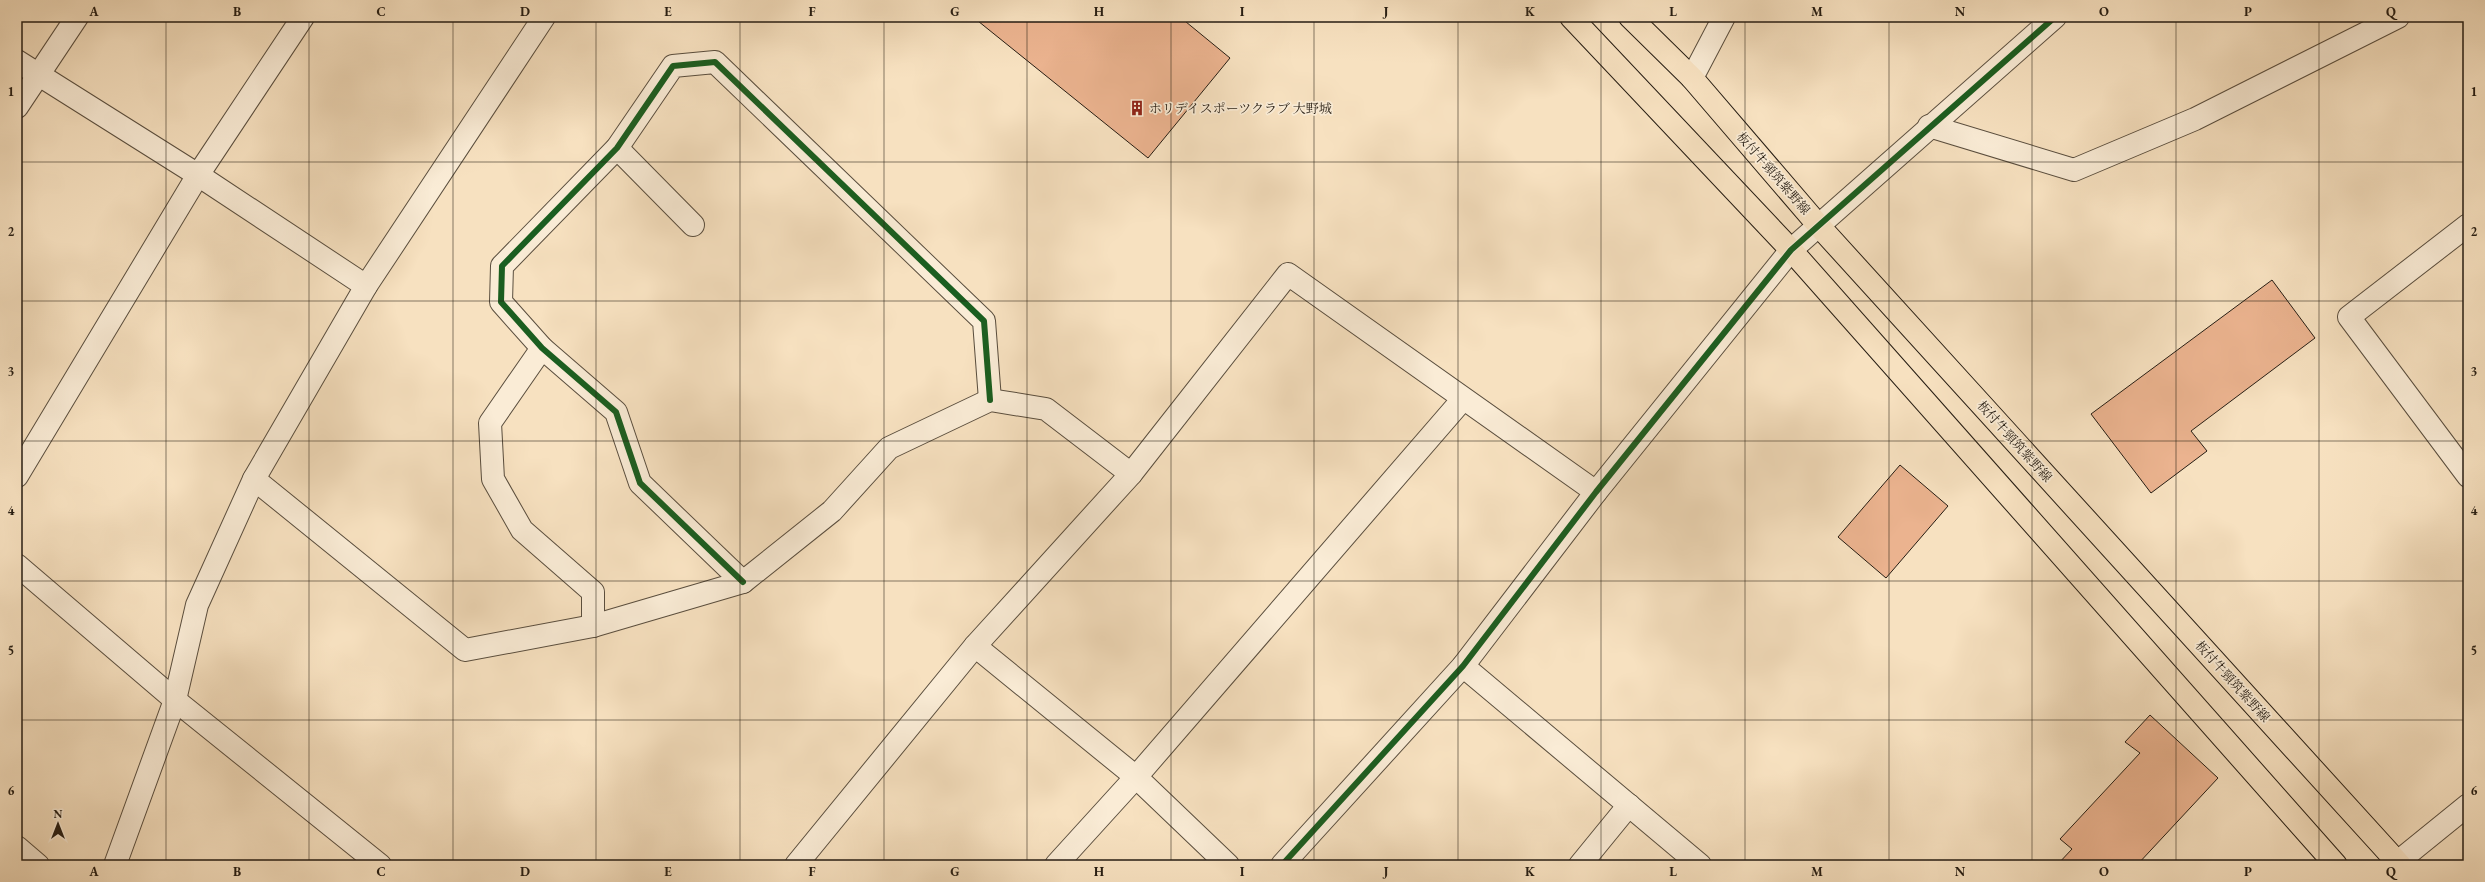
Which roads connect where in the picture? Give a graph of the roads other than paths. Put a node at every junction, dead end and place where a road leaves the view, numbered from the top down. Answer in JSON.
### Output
{"nodes":[{"id":1,"x":77,"y":17,"type":"edge"},
{"id":2,"x":303,"y":17,"type":"edge"},
{"id":3,"x":544,"y":17,"type":"edge"},
{"id":4,"x":1571,"y":17,"type":"edge"},
{"id":5,"x":1630,"y":17,"type":"edge"},
{"id":6,"x":1724,"y":17,"type":"edge"},
{"id":7,"x":2055,"y":17,"type":"edge"},
{"id":8,"x":2390,"y":18,"type":"edge"},
{"id":9,"x":17,"y":61,"type":"edge"},
{"id":10,"x":38,"y":72,"type":"junction"},
{"id":11,"x":1692,"y":78,"type":"junction"},
{"id":12,"x":17,"y":107,"type":"edge"},
{"id":13,"x":1930,"y":126,"type":"junction"},
{"id":14,"x":617,"y":148,"type":"junction"},
{"id":15,"x":198,"y":175,"type":"junction"},
{"id":16,"x":693,"y":225,"type":"dead end"},
{"id":17,"x":2468,"y":225,"type":"edge"},
{"id":18,"x":1819,"y":226,"type":"junction"},
{"id":19,"x":1791,"y":250,"type":"junction"},
{"id":20,"x":366,"y":286,"type":"junction"},
{"id":21,"x":542,"y":348,"type":"junction"},
{"id":22,"x":1463,"y":399,"type":"junction"},
{"id":23,"x":990,"y":400,"type":"junction"},
{"id":24,"x":1131,"y":474,"type":"junction"},
{"id":25,"x":17,"y":476,"type":"edge"},
{"id":26,"x":2468,"y":476,"type":"edge"},
{"id":27,"x":254,"y":480,"type":"junction"},
{"id":28,"x":1596,"y":492,"type":"junction"},
{"id":29,"x":17,"y":565,"type":"edge"},
{"id":30,"x":743,"y":582,"type":"junction"},
{"id":31,"x":593,"y":626,"type":"junction"},
{"id":32,"x":975,"y":646,"type":"junction"},
{"id":33,"x":1463,"y":666,"type":"junction"},
{"id":34,"x":175,"y":700,"type":"junction"},
{"id":35,"x":1136,"y":777,"type":"junction"},
{"id":36,"x":1629,"y":805,"type":"junction"},
{"id":37,"x":2468,"y":805,"type":"edge"},
{"id":38,"x":17,"y":847,"type":"edge"},
{"id":39,"x":2397,"y":864,"type":"edge"},
{"id":40,"x":38,"y":865,"type":"edge"},
{"id":41,"x":116,"y":865,"type":"edge"},
{"id":42,"x":380,"y":865,"type":"edge"},
{"id":43,"x":796,"y":865,"type":"edge"},
{"id":44,"x":1056,"y":865,"type":"edge"},
{"id":45,"x":1228,"y":865,"type":"edge"},
{"id":46,"x":1282,"y":865,"type":"edge"},
{"id":47,"x":1580,"y":865,"type":"edge"},
{"id":48,"x":1700,"y":865,"type":"edge"},
{"id":49,"x":2336,"y":865,"type":"edge"}],
"edges":[{"from":1,"to":10,"type":"street"},
{"from":2,"to":15,"type":"street"},
{"from":3,"to":20,"type":"street"},
{"from":4,"to":19,"type":"main road"},
{"from":5,"to":11,"type":"main road","name":"板付牛頸筑紫野線"},
{"from":6,"to":11,"type":"street"},
{"from":7,"to":13,"type":"street"},
{"from":8,"to":13,"type":"street"},
{"from":9,"to":10,"type":"street"},
{"from":10,"to":12,"type":"street"},
{"from":10,"to":15,"type":"street"},
{"from":11,"to":18,"type":"main road","name":"板付牛頸筑紫野線"},
{"from":13,"to":18,"type":"street"},
{"from":14,"to":16,"type":"street"},
{"from":14,"to":21,"type":"street"},
{"from":14,"to":23,"type":"street"},
{"from":15,"to":20,"type":"street"},
{"from":15,"to":25,"type":"street"},
{"from":17,"to":26,"type":"street"},
{"from":18,"to":19,"type":"street"},
{"from":18,"to":39,"type":"main road","name":"板付牛頸筑紫野線"},
{"from":19,"to":28,"type":"street"},
{"from":19,"to":49,"type":"main road"},
{"from":20,"to":27,"type":"street"},
{"from":21,"to":30,"type":"street"},
{"from":21,"to":31,"type":"street"},
{"from":22,"to":24,"type":"street"},
{"from":22,"to":28,"type":"street"},
{"from":22,"to":35,"type":"street"},
{"from":23,"to":24,"type":"street"},
{"from":23,"to":30,"type":"street"},
{"from":24,"to":32,"type":"street"},
{"from":27,"to":31,"type":"street"},
{"from":27,"to":34,"type":"street"},
{"from":28,"to":33,"type":"street"},
{"from":29,"to":34,"type":"street"},
{"from":30,"to":31,"type":"street"},
{"from":32,"to":35,"type":"street"},
{"from":32,"to":43,"type":"street"},
{"from":33,"to":36,"type":"street"},
{"from":33,"to":46,"type":"street"},
{"from":34,"to":41,"type":"street"},
{"from":34,"to":42,"type":"street"},
{"from":35,"to":44,"type":"street"},
{"from":35,"to":45,"type":"street"},
{"from":36,"to":47,"type":"street"},
{"from":36,"to":48,"type":"street"},
{"from":37,"to":39,"type":"street"},
{"from":38,"to":40,"type":"street"}]}
